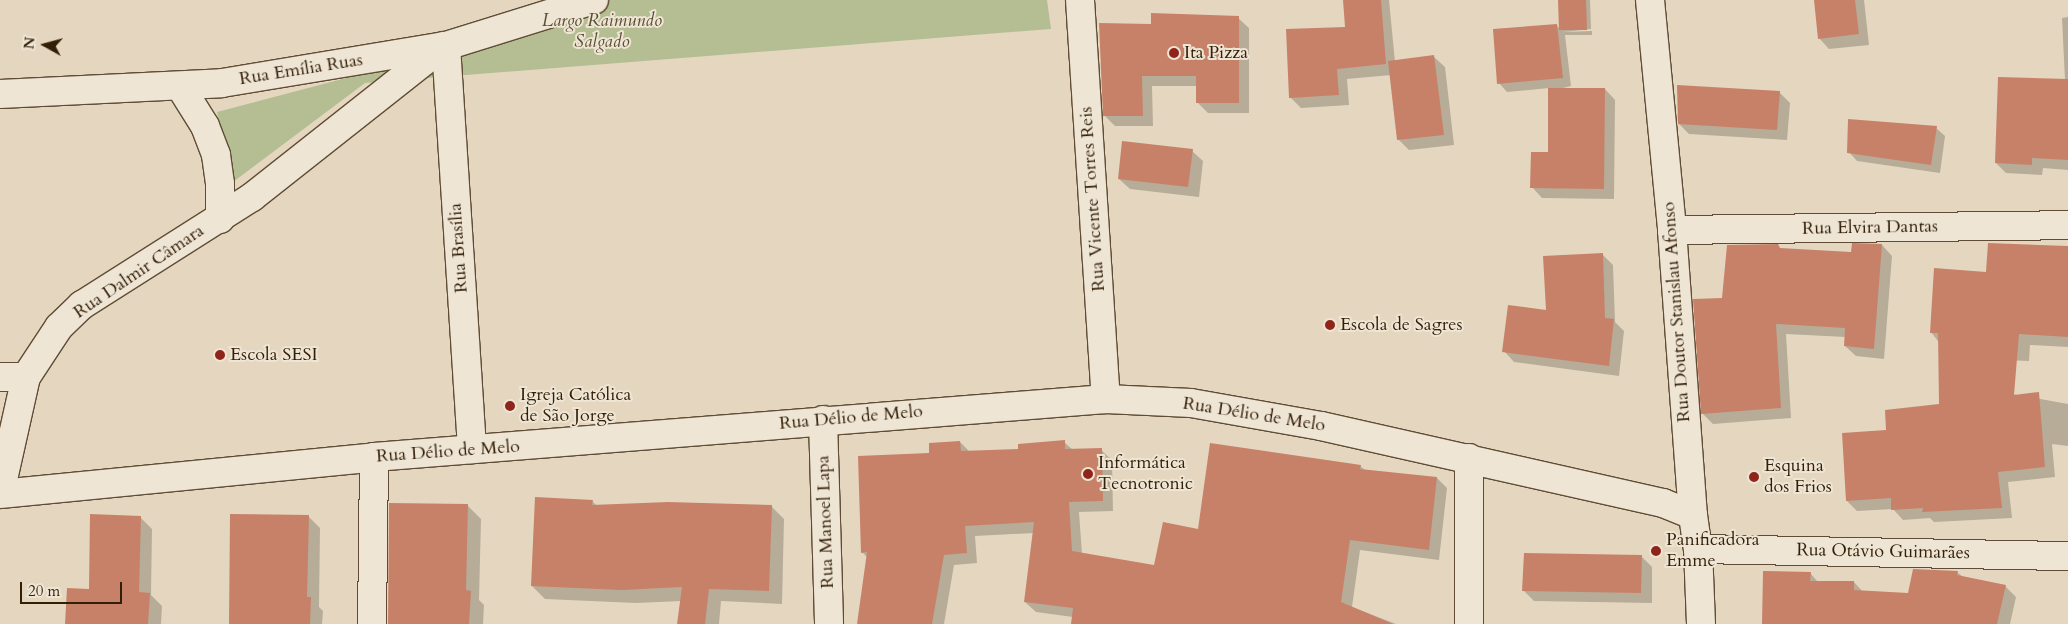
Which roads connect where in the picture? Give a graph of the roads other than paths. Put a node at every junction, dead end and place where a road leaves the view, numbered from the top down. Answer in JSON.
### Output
{"nodes":[{"id":1,"x":594,"y":0,"type":"edge"},
{"id":2,"x":1080,"y":0,"type":"edge"},
{"id":3,"x":1650,"y":0,"type":"edge"},
{"id":4,"x":531,"y":10,"type":"edge"},
{"id":5,"x":445,"y":46,"type":"junction"},
{"id":6,"x":180,"y":86,"type":"junction"},
{"id":7,"x":0,"y":94,"type":"edge"},
{"id":8,"x":220,"y":219,"type":"junction"},
{"id":9,"x":2068,"y":226,"type":"edge"},
{"id":10,"x":1672,"y":230,"type":"junction"},
{"id":11,"x":13,"y":377,"type":"edge"},
{"id":12,"x":1106,"y":399,"type":"junction"},
{"id":13,"x":823,"y":420,"type":"junction"},
{"id":14,"x":472,"y":449,"type":"junction"},
{"id":15,"x":374,"y":457,"type":"junction"},
{"id":16,"x":1469,"y":458,"type":"junction"},
{"id":17,"x":0,"y":494,"type":"edge"},
{"id":18,"x":1693,"y":514,"type":"junction"},
{"id":19,"x":1698,"y":549,"type":"junction"},
{"id":20,"x":2068,"y":556,"type":"edge"},
{"id":21,"x":372,"y":624,"type":"edge"},
{"id":22,"x":829,"y":624,"type":"edge"},
{"id":23,"x":1469,"y":624,"type":"edge"},
{"id":24,"x":1701,"y":624,"type":"edge"}],
"edges":[{"from":1,"to":4,"type":"street","name":"Rua Emília Ruas"},
{"from":2,"to":12,"type":"street","name":"Rua Vicente Torres Reis"},
{"from":3,"to":10,"type":"street","name":"Rua Doutor Stanislau Afonso"},
{"from":4,"to":5,"type":"street","name":"Rua Emília Ruas"},
{"from":5,"to":6,"type":"street","name":"Rua Emília Ruas"},
{"from":5,"to":8,"type":"street","name":"Rua Dalmir Câmara"},
{"from":5,"to":14,"type":"street","name":"Rua Brasília"},
{"from":6,"to":7,"type":"street","name":"Rua Emília Ruas"},
{"from":6,"to":8,"type":"street","name":"Rua Dalmir Câmara"},
{"from":8,"to":11,"type":"street","name":"Rua Dalmir Câmara"},
{"from":9,"to":10,"type":"street","name":"Rua Elvira Dantas"},
{"from":10,"to":18,"type":"street","name":"Rua Doutor Stanislau Afonso"},
{"from":11,"to":17,"type":"street","name":"Rua Dalmir Câmara"},
{"from":12,"to":13,"type":"street","name":"Rua Délio de Melo"},
{"from":12,"to":16,"type":"street","name":"Rua Délio de Melo"},
{"from":13,"to":14,"type":"street","name":"Rua Délio de Melo"},
{"from":13,"to":22,"type":"street","name":"Rua Manoel Lapa"},
{"from":14,"to":15,"type":"street","name":"Rua Délio de Melo"},
{"from":15,"to":17,"type":"street","name":"Rua Délio de Melo"},
{"from":15,"to":21,"type":"street"},
{"from":16,"to":18,"type":"street","name":"Rua Délio de Melo"},
{"from":16,"to":23,"type":"street"},
{"from":18,"to":19,"type":"street","name":"Rua Doutor Stanislau Afonso"},
{"from":19,"to":20,"type":"street","name":"Rua Otávio Guimarães"},
{"from":19,"to":24,"type":"street","name":"Rua Doutor Stanislau Afonso"}]}
